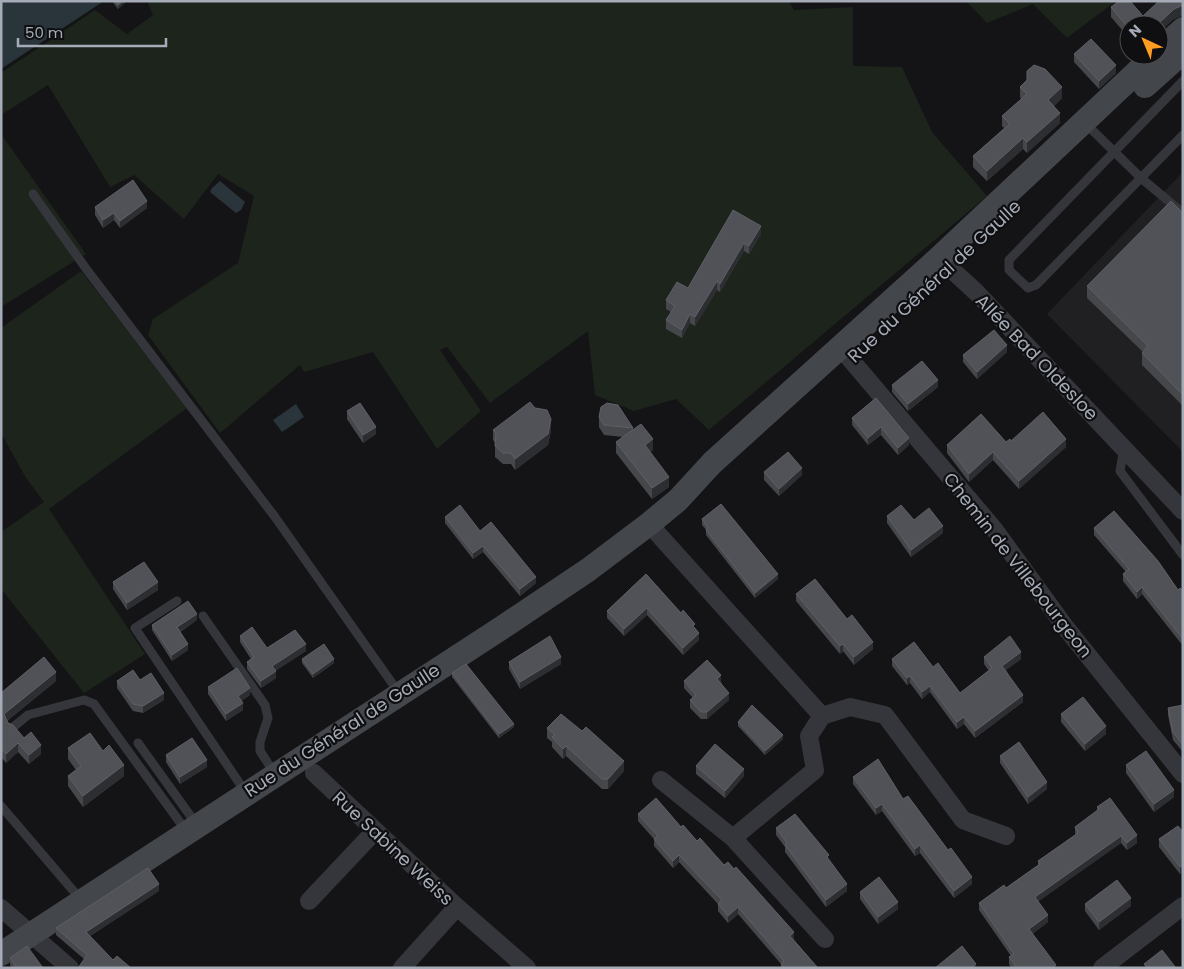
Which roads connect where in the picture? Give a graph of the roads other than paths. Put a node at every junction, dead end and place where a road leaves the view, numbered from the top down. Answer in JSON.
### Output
{"nodes":[{"id":1,"x":1183,"y":29,"type":"edge"},
{"id":2,"x":1169,"y":42,"type":"edge"},
{"id":3,"x":1183,"y":52,"type":"edge"},
{"id":4,"x":1146,"y":65,"type":"edge"},
{"id":5,"x":1183,"y":81,"type":"edge"},
{"id":6,"x":1089,"y":127,"type":"junction"},
{"id":7,"x":1183,"y":135,"type":"edge"},
{"id":8,"x":1114,"y":152,"type":"junction"},
{"id":9,"x":1141,"y":178,"type":"junction"},
{"id":10,"x":33,"y":194,"type":"dead end"},
{"id":11,"x":1183,"y":213,"type":"edge"},
{"id":12,"x":944,"y":263,"type":"junction"},
{"id":13,"x":845,"y":353,"type":"junction"},
{"id":14,"x":1124,"y":448,"type":"junction"},
{"id":15,"x":1183,"y":511,"type":"edge"},
{"id":16,"x":648,"y":524,"type":"junction"},
{"id":17,"x":1183,"y":555,"type":"edge"},
{"id":18,"x":177,"y":601,"type":"dead end"},
{"id":19,"x":203,"y":616,"type":"dead end"},
{"id":20,"x":399,"y":693,"type":"junction"},
{"id":21,"x":822,"y":716,"type":"junction"},
{"id":22,"x":12,"y":728,"type":"edge"},
{"id":23,"x":138,"y":743,"type":"dead end"},
{"id":24,"x":314,"y":773,"type":"dead end"},
{"id":25,"x":275,"y":774,"type":"junction"},
{"id":26,"x":1183,"y":774,"type":"edge"},
{"id":27,"x":661,"y":780,"type":"dead end"},
{"id":28,"x":246,"y":793,"type":"junction"},
{"id":29,"x":1,"y":806,"type":"edge"},
{"id":30,"x":192,"y":829,"type":"junction"},
{"id":31,"x":375,"y":831,"type":"junction"},
{"id":32,"x":1006,"y":836,"type":"dead end"},
{"id":33,"x":733,"y":838,"type":"junction"},
{"id":34,"x":82,"y":901,"type":"junction"},
{"id":35,"x":309,"y":901,"type":"dead end"},
{"id":36,"x":1183,"y":906,"type":"edge"},
{"id":37,"x":457,"y":907,"type":"junction"},
{"id":38,"x":1,"y":908,"type":"edge"},
{"id":39,"x":30,"y":934,"type":"junction"},
{"id":40,"x":825,"y":939,"type":"dead end"},
{"id":41,"x":1,"y":954,"type":"edge"},
{"id":42,"x":70,"y":968,"type":"edge"},
{"id":43,"x":402,"y":968,"type":"edge"},
{"id":44,"x":527,"y":968,"type":"edge"},
{"id":45,"x":1102,"y":968,"type":"edge"}],
"edges":[{"from":1,"to":2,"type":"main road"},
{"from":3,"to":6,"type":"main road","name":"Rue du Général de Gaulle"},
{"from":4,"to":6,"type":"main road","name":"Rue du Général de Gaulle"},
{"from":5,"to":8,"type":"lane"},
{"from":6,"to":8,"type":"lane"},
{"from":6,"to":12,"type":"main road","name":"Rue du Général de Gaulle"},
{"from":7,"to":9,"type":"lane"},
{"from":8,"to":9,"type":"lane"},
{"from":8,"to":9,"type":"lane"},
{"from":9,"to":11,"type":"lane"},
{"from":10,"to":20,"type":"lane"},
{"from":12,"to":13,"type":"main road","name":"Rue du Général de Gaulle"},
{"from":12,"to":14,"type":"street","name":"Allée Bad Oldesloe"},
{"from":13,"to":16,"type":"main road","name":"Rue du Général de Gaulle"},
{"from":13,"to":26,"type":"street","name":"Chemin de Villebourgeon"},
{"from":14,"to":15,"type":"street","name":"Allée Bad Oldesloe"},
{"from":14,"to":17,"type":"lane"},
{"from":16,"to":20,"type":"main road","name":"Rue du Général de Gaulle"},
{"from":16,"to":21,"type":"street"},
{"from":18,"to":28,"type":"lane"},
{"from":19,"to":25,"type":"lane"},
{"from":20,"to":25,"type":"main road","name":"Rue du Général de Gaulle"},
{"from":21,"to":32,"type":"street"},
{"from":21,"to":33,"type":"street"},
{"from":22,"to":30,"type":"lane"},
{"from":23,"to":30,"type":"lane"},
{"from":24,"to":31,"type":"street","name":"Rue Sabine Weiss"},
{"from":25,"to":28,"type":"main road","name":"Rue du Général de Gaulle"},
{"from":27,"to":33,"type":"street"},
{"from":28,"to":30,"type":"main road","name":"Rue du Général de Gaulle"},
{"from":29,"to":34,"type":"lane"},
{"from":30,"to":34,"type":"main road","name":"Rue du Général de Gaulle"},
{"from":31,"to":35,"type":"street"},
{"from":31,"to":37,"type":"street","name":"Rue Sabine Weiss"},
{"from":33,"to":40,"type":"street"},
{"from":34,"to":39,"type":"main road","name":"Rue du Général de Gaulle"},
{"from":36,"to":45,"type":"street"},
{"from":37,"to":43,"type":"street","name":"Rue Sabine Weiss"},
{"from":37,"to":44,"type":"street"},
{"from":38,"to":39,"type":"street"},
{"from":39,"to":41,"type":"main road","name":"Rue du Général de Gaulle"},
{"from":39,"to":42,"type":"street"}]}
